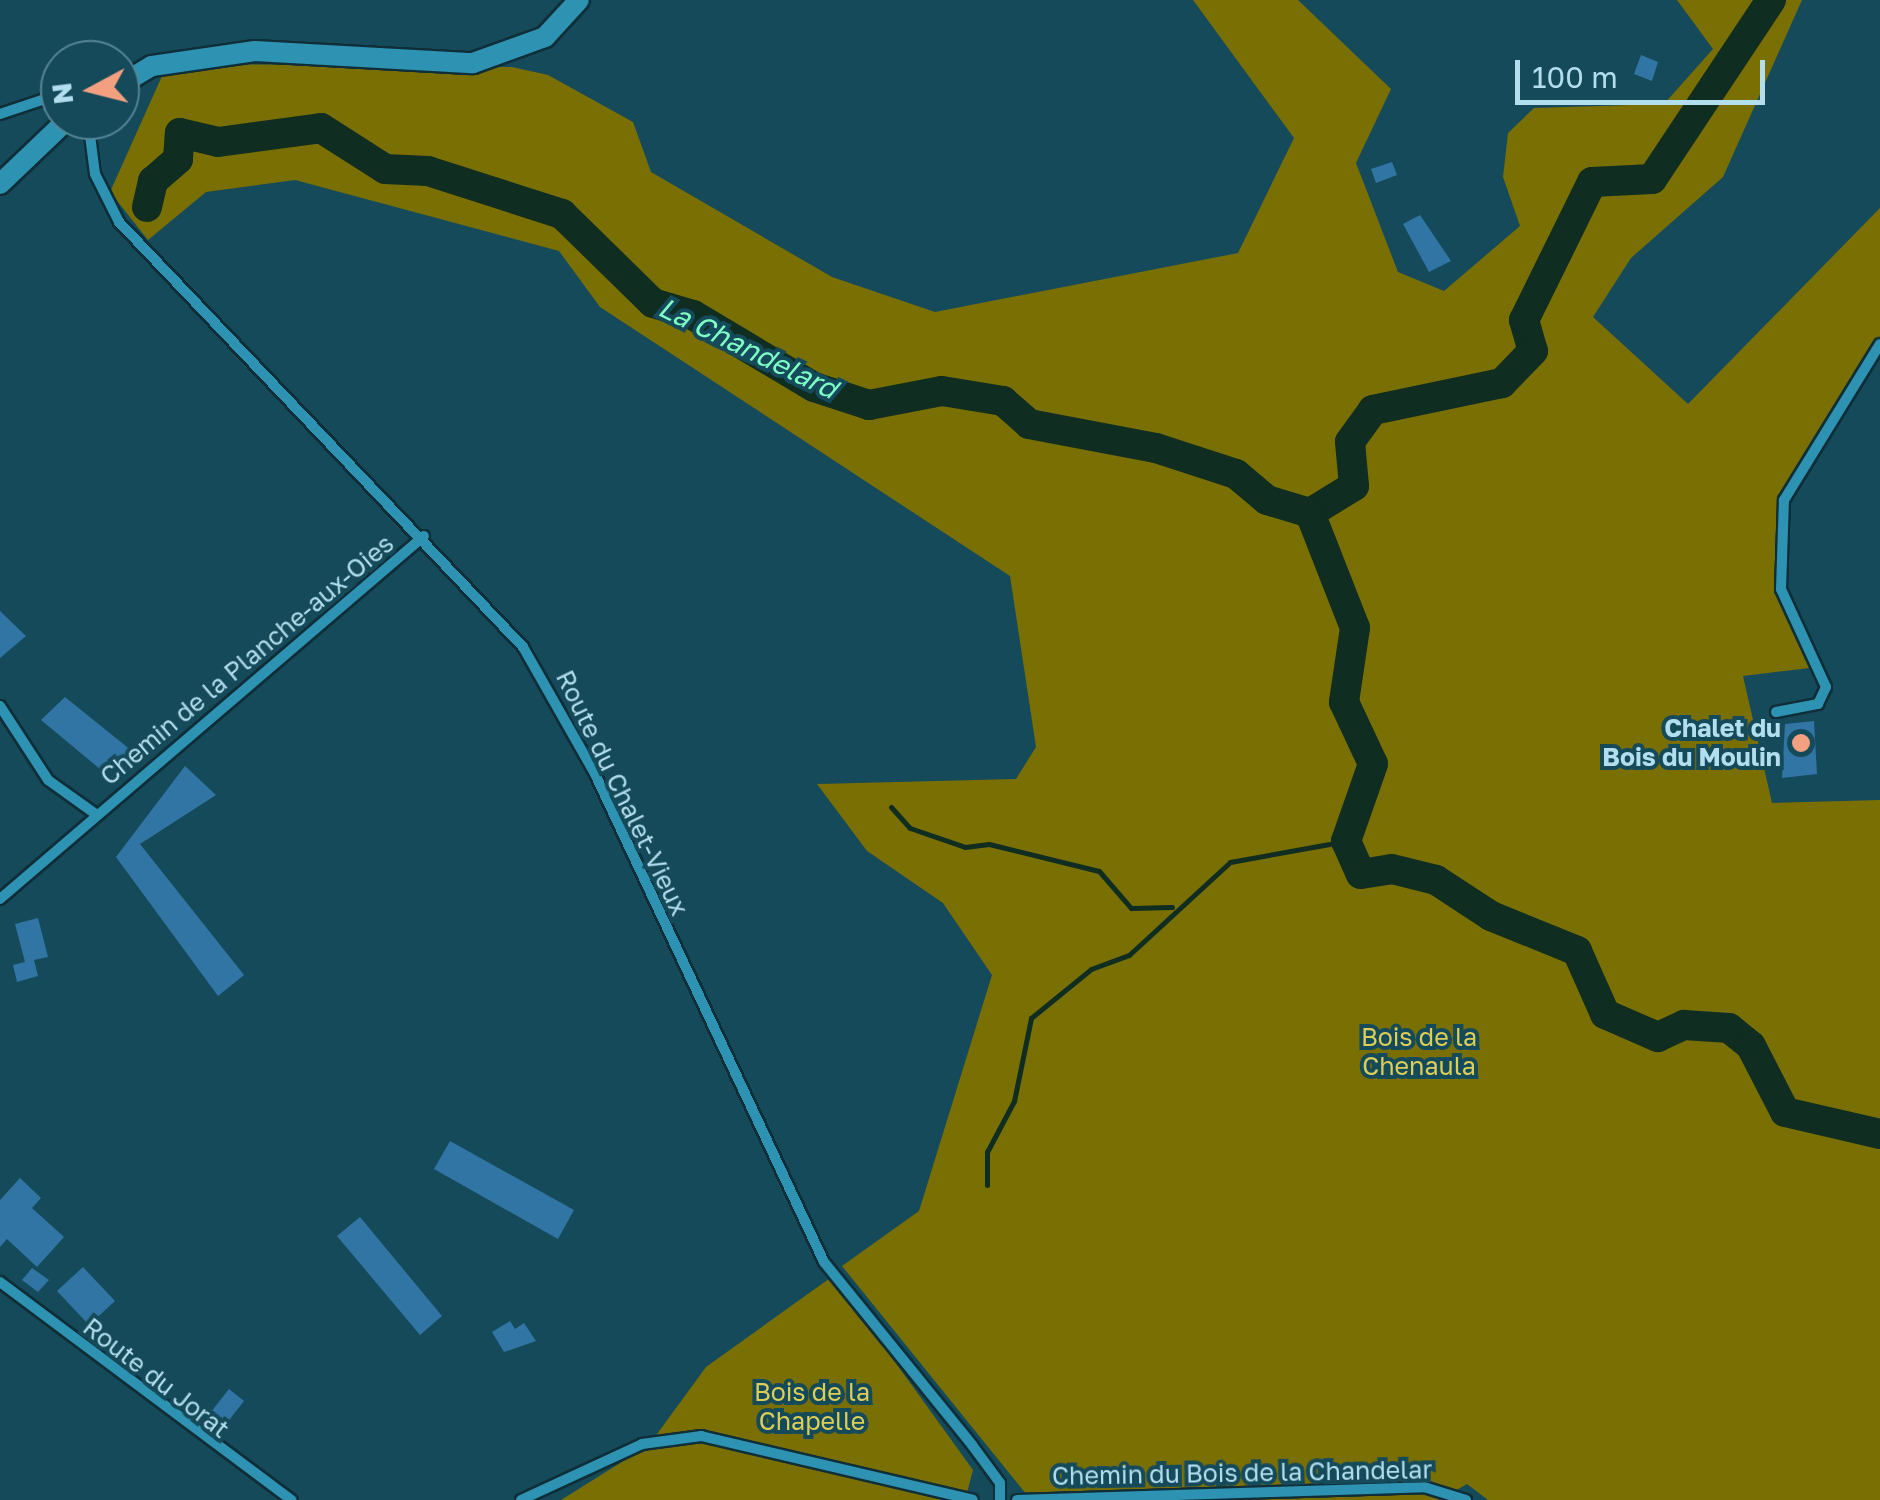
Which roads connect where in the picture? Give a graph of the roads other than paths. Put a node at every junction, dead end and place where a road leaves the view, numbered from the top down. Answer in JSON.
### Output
{"nodes":[{"id":1,"x":580,"y":0,"type":"edge"},
{"id":2,"x":140,"y":73,"type":"edge"},
{"id":3,"x":40,"y":101,"type":"edge"},
{"id":4,"x":0,"y":114,"type":"edge"},
{"id":5,"x":46,"y":140,"type":"edge"},
{"id":6,"x":91,"y":140,"type":"edge"},
{"id":7,"x":0,"y":184,"type":"edge"},
{"id":8,"x":1880,"y":344,"type":"edge"},
{"id":9,"x":424,"y":536,"type":"junction"},
{"id":10,"x":0,"y":706,"type":"edge"},
{"id":11,"x":1776,"y":712,"type":"dead end"},
{"id":12,"x":97,"y":815,"type":"junction"},
{"id":13,"x":0,"y":899,"type":"edge"},
{"id":14,"x":0,"y":1282,"type":"edge"},
{"id":15,"x":291,"y":1500,"type":"edge"},
{"id":16,"x":522,"y":1500,"type":"edge"},
{"id":17,"x":973,"y":1500,"type":"edge"},
{"id":18,"x":1000,"y":1500,"type":"edge"},
{"id":19,"x":1017,"y":1500,"type":"edge"},
{"id":20,"x":1466,"y":1500,"type":"edge"}],
"edges":[{"from":1,"to":2,"type":"main road"},
{"from":3,"to":4,"type":"street"},
{"from":5,"to":7,"type":"main road"},
{"from":6,"to":9,"type":"street","name":"Route du Chalet-Vieux"},
{"from":8,"to":11,"type":"street"},
{"from":9,"to":12,"type":"street","name":"Chemin de la Planche-aux-Oies"},
{"from":9,"to":18,"type":"street","name":"Route du Chalet-Vieux"},
{"from":10,"to":12,"type":"street","name":"Chemin de la Planche-aux-Oies"},
{"from":12,"to":13,"type":"street","name":"Chemin de la Planche-aux-Oies"},
{"from":14,"to":15,"type":"street","name":"Route du Jorat"},
{"from":16,"to":17,"type":"street"},
{"from":19,"to":20,"type":"street","name":"Chemin du Bois de la Chandelar"}]}
